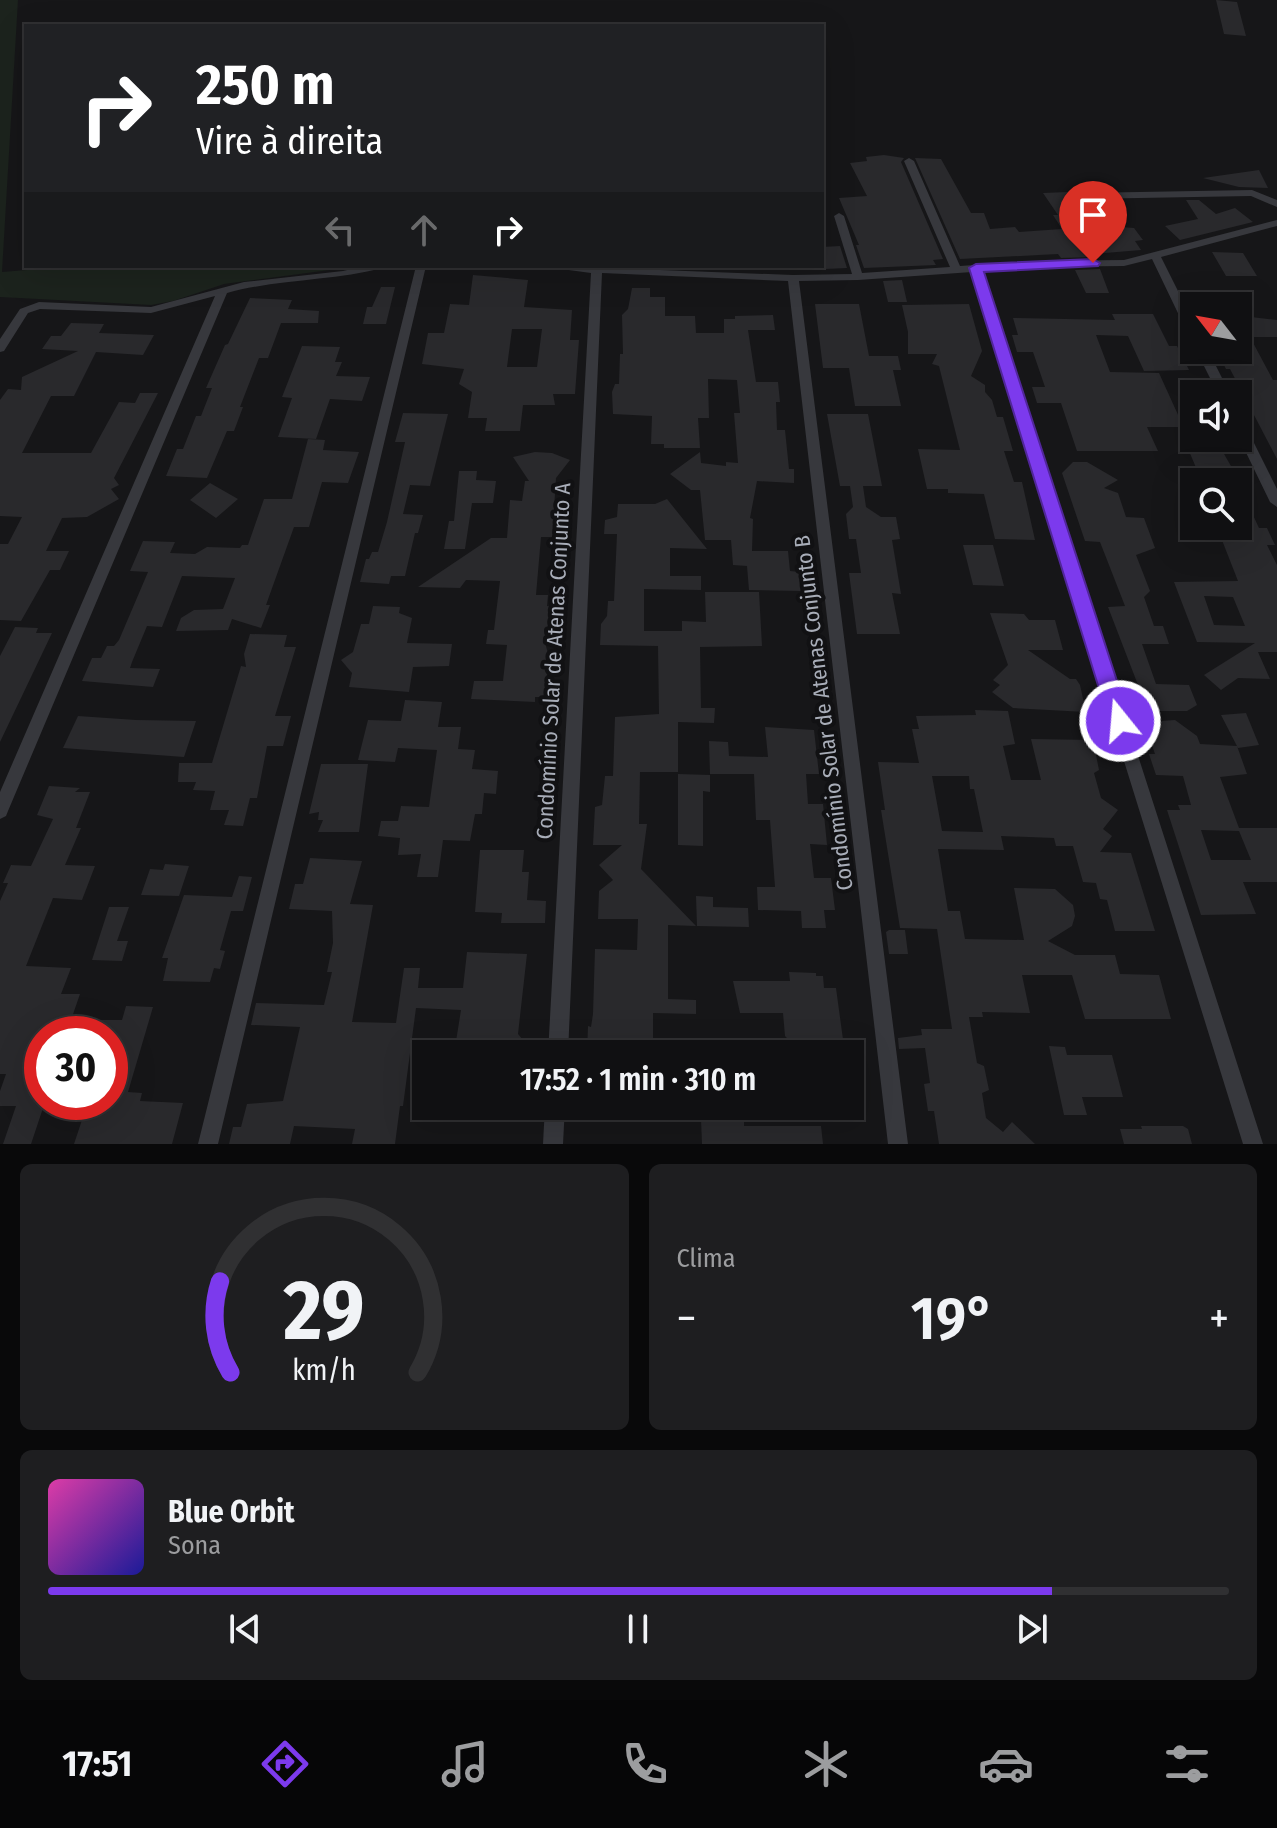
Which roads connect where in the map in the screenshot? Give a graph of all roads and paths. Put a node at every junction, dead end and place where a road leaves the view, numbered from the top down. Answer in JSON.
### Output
{"nodes":[{"id":1,"x":909,"y":161,"type":"dead end"},
{"id":2,"x":1083,"y":196,"type":"dead end"},
{"id":3,"x":1277,"y":204,"type":"edge"},
{"id":4,"x":839,"y":216,"type":"dead end"},
{"id":5,"x":1277,"y":223,"type":"edge"},
{"id":6,"x":1156,"y":257,"type":"junction"},
{"id":7,"x":370,"y":268,"type":"edge"},
{"id":8,"x":421,"y":268,"type":"edge"},
{"id":9,"x":579,"y":268,"type":"edge"},
{"id":10,"x":976,"y":268,"type":"junction"},
{"id":11,"x":597,"y":270,"type":"junction"},
{"id":12,"x":768,"y":271,"type":"edge"},
{"id":13,"x":957,"y":271,"type":"junction"},
{"id":14,"x":858,"y":277,"type":"junction"},
{"id":15,"x":793,"y":278,"type":"junction"},
{"id":16,"x":223,"y":290,"type":"junction"},
{"id":17,"x":1180,"y":306,"type":"edge"},
{"id":18,"x":0,"y":348,"type":"edge"},
{"id":19,"x":1252,"y":451,"type":"edge"},
{"id":20,"x":1277,"y":502,"type":"edge"},
{"id":21,"x":0,"y":811,"type":"edge"},
{"id":22,"x":559,"y":1040,"type":"edge"},
{"id":23,"x":554,"y":1120,"type":"edge"},
{"id":24,"x":208,"y":1144,"type":"edge"},
{"id":25,"x":553,"y":1144,"type":"edge"},
{"id":26,"x":898,"y":1144,"type":"edge"},
{"id":27,"x":1253,"y":1144,"type":"edge"}],
"edges":[{"from":1,"to":13,"type":"street"},
{"from":2,"to":3,"type":"street"},
{"from":4,"to":14,"type":"street"},
{"from":5,"to":6,"type":"street"},
{"from":6,"to":10,"type":"street"},
{"from":6,"to":17,"type":"street"},
{"from":7,"to":16,"type":"street"},
{"from":8,"to":24,"type":"street"},
{"from":9,"to":11,"type":"street"},
{"from":10,"to":13,"type":"street"},
{"from":10,"to":27,"type":"street"},
{"from":11,"to":12,"type":"street"},
{"from":11,"to":22,"type":"street","name":"Condomínio Solar de Atenas Conjunto A"},
{"from":12,"to":15,"type":"street"},
{"from":13,"to":14,"type":"street"},
{"from":14,"to":15,"type":"street"},
{"from":15,"to":26,"type":"street","name":"Condomínio Solar de Atenas Conjunto B"},
{"from":16,"to":18,"type":"street"},
{"from":16,"to":21,"type":"street"},
{"from":19,"to":20,"type":"street"},
{"from":23,"to":25,"type":"street"}]}
